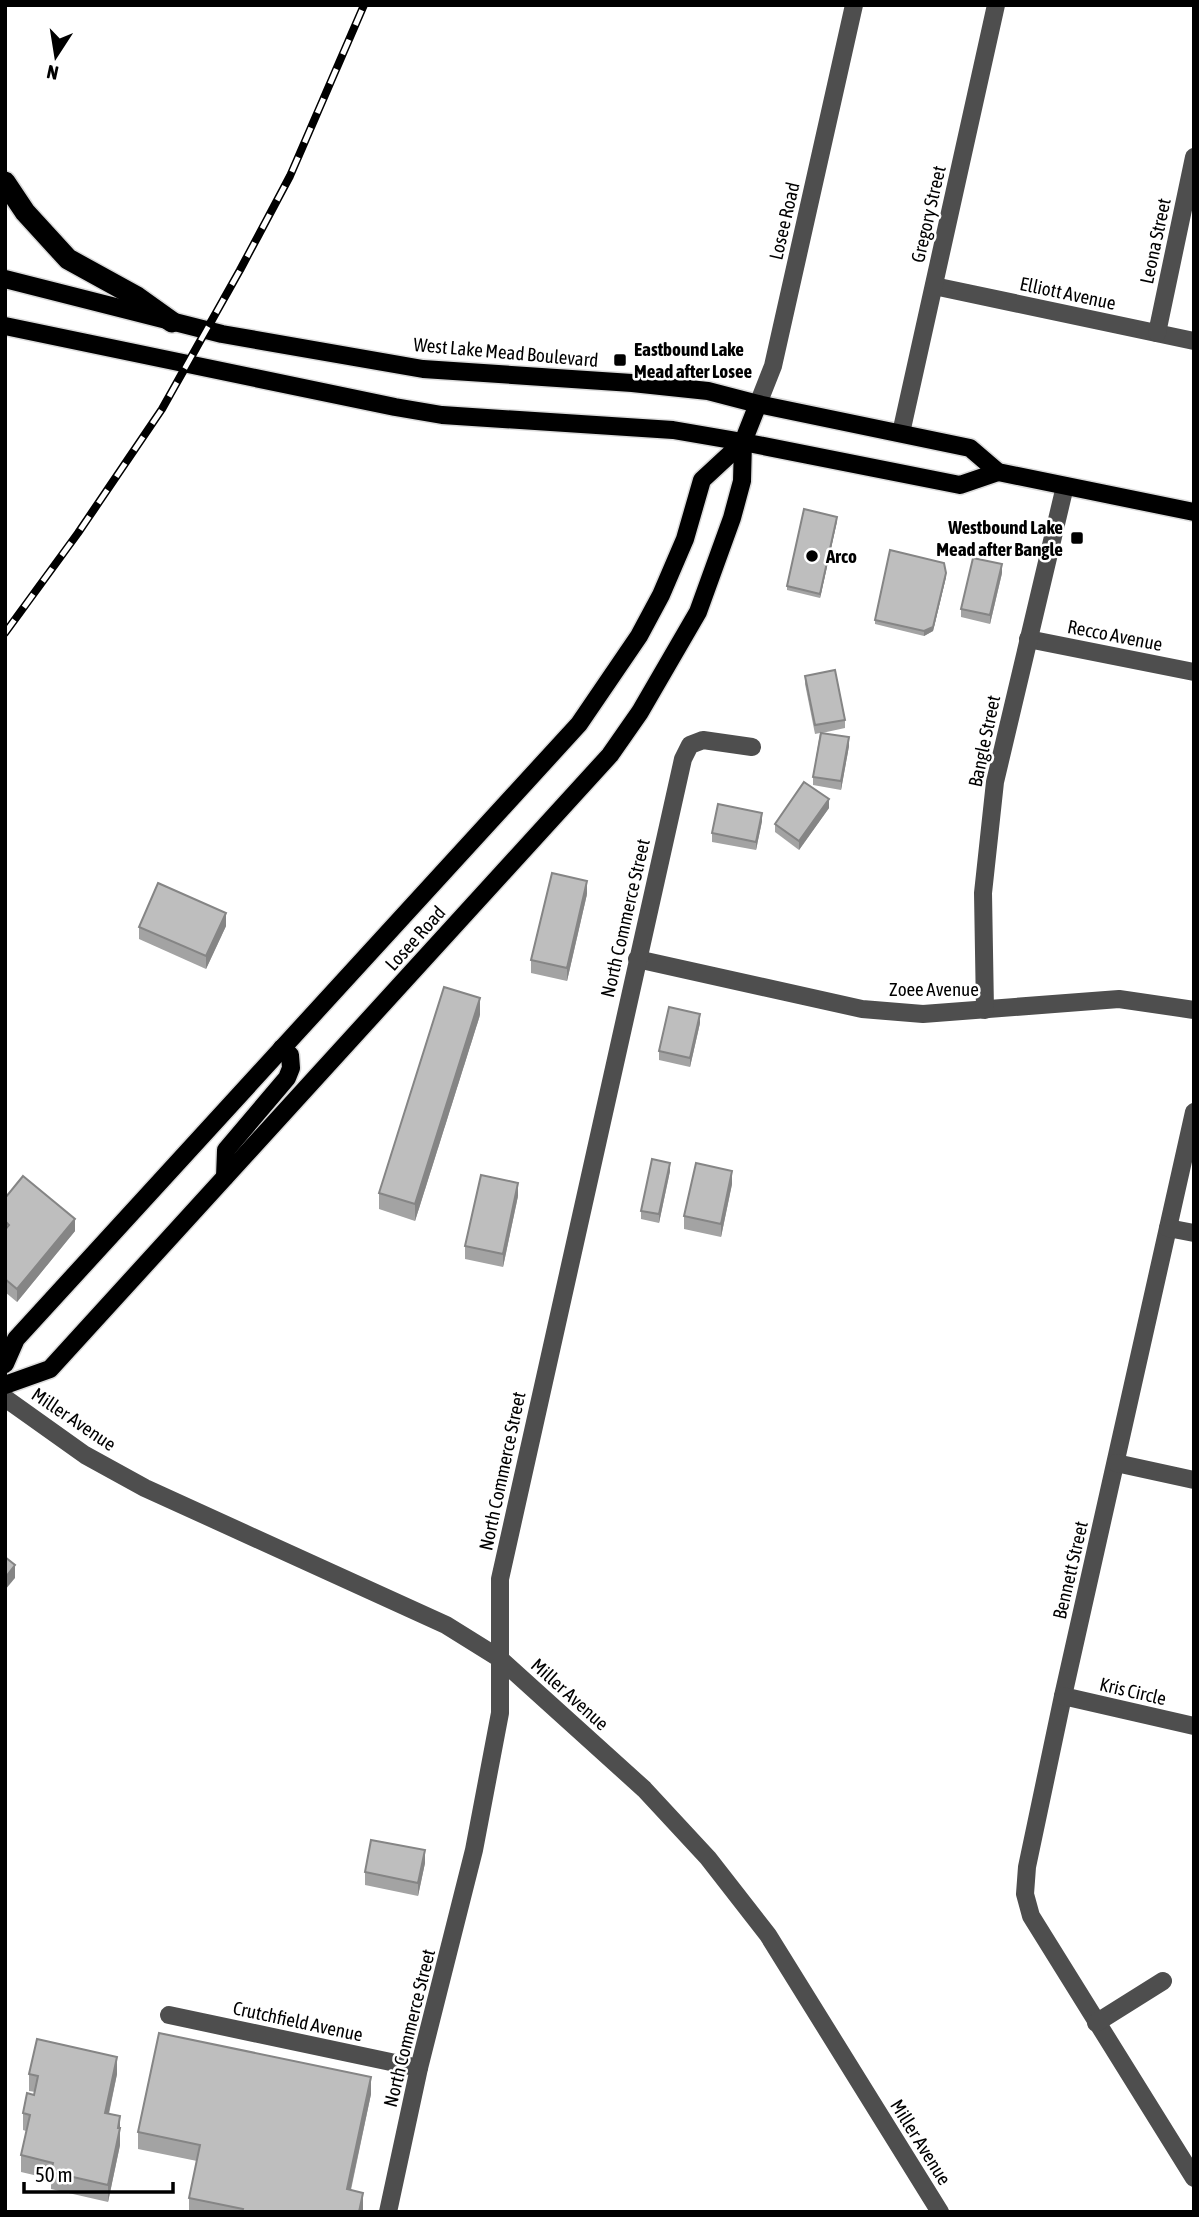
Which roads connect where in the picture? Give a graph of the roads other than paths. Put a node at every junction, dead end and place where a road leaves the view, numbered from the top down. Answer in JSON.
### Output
{"nodes":[{"id":1,"x":854,"y":5,"type":"edge"},
{"id":2,"x":996,"y":5,"type":"edge"},
{"id":3,"x":1194,"y":157,"type":"edge"},
{"id":4,"x":5,"y":182,"type":"edge"},
{"id":5,"x":5,"y":279,"type":"edge"},
{"id":6,"x":934,"y":286,"type":"junction"},
{"id":7,"x":172,"y":322,"type":"junction"},
{"id":8,"x":5,"y":326,"type":"edge"},
{"id":9,"x":1157,"y":333,"type":"junction"},
{"id":10,"x":1194,"y":341,"type":"edge"},
{"id":11,"x":758,"y":404,"type":"junction"},
{"id":12,"x":901,"y":433,"type":"junction"},
{"id":13,"x":743,"y":442,"type":"junction"},
{"id":14,"x":998,"y":472,"type":"junction"},
{"id":15,"x":1065,"y":486,"type":"junction"},
{"id":16,"x":1194,"y":512,"type":"edge"},
{"id":17,"x":1027,"y":639,"type":"junction"},
{"id":18,"x":1194,"y":672,"type":"edge"},
{"id":19,"x":752,"y":747,"type":"dead end"},
{"id":20,"x":637,"y":959,"type":"junction"},
{"id":21,"x":985,"y":1010,"type":"junction"},
{"id":22,"x":1194,"y":1010,"type":"edge"},
{"id":23,"x":282,"y":1048,"type":"junction"},
{"id":24,"x":1194,"y":1112,"type":"edge"},
{"id":25,"x":225,"y":1177,"type":"junction"},
{"id":26,"x":1168,"y":1228,"type":"junction"},
{"id":27,"x":1194,"y":1233,"type":"edge"},
{"id":28,"x":5,"y":1364,"type":"edge"},
{"id":29,"x":5,"y":1385,"type":"edge"},
{"id":30,"x":5,"y":1398,"type":"edge"},
{"id":31,"x":1116,"y":1463,"type":"junction"},
{"id":32,"x":1194,"y":1480,"type":"edge"},
{"id":33,"x":499,"y":1658,"type":"junction"},
{"id":34,"x":1063,"y":1696,"type":"junction"},
{"id":35,"x":1194,"y":1726,"type":"edge"},
{"id":36,"x":1163,"y":1981,"type":"dead end"},
{"id":37,"x":169,"y":2015,"type":"dead end"},
{"id":38,"x":1096,"y":2023,"type":"junction"},
{"id":39,"x":419,"y":2068,"type":"junction"},
{"id":40,"x":1194,"y":2178,"type":"edge"},
{"id":41,"x":388,"y":2212,"type":"edge"},
{"id":42,"x":940,"y":2212,"type":"edge"}],
"edges":[{"from":1,"to":11,"type":"street","name":"Losee Road"},
{"from":2,"to":6,"type":"street","name":"Gregory Street"},
{"from":3,"to":9,"type":"street","name":"Leona Street"},
{"from":4,"to":7,"type":"highway"},
{"from":5,"to":7,"type":"main road","name":"West Lake Mead Boulevard"},
{"from":6,"to":9,"type":"street","name":"Elliott Avenue"},
{"from":6,"to":12,"type":"street","name":"Gregory Street"},
{"from":7,"to":11,"type":"main road","name":"West Lake Mead Boulevard"},
{"from":8,"to":13,"type":"main road"},
{"from":9,"to":10,"type":"street","name":"Elliott Avenue"},
{"from":11,"to":12,"type":"main road","name":"West Lake Mead Boulevard"},
{"from":11,"to":13,"type":"main road","name":"Losee Road"},
{"from":12,"to":14,"type":"main road","name":"West Lake Mead Boulevard"},
{"from":13,"to":14,"type":"main road"},
{"from":13,"to":23,"type":"main road","name":"Losee Road"},
{"from":13,"to":25,"type":"main road","name":"Losee Road"},
{"from":14,"to":15,"type":"main road","name":"West Lake Mead Boulevard"},
{"from":15,"to":16,"type":"main road","name":"West Lake Mead Boulevard"},
{"from":15,"to":17,"type":"street","name":"Bangle Street"},
{"from":17,"to":18,"type":"street","name":"Recco Avenue"},
{"from":17,"to":21,"type":"street","name":"Bangle Street"},
{"from":19,"to":20,"type":"street","name":"North Commerce Street"},
{"from":20,"to":21,"type":"street","name":"Zoee Avenue"},
{"from":20,"to":33,"type":"street","name":"North Commerce Street"},
{"from":21,"to":22,"type":"street","name":"Zoee Avenue"},
{"from":23,"to":25,"type":"main road"},
{"from":23,"to":28,"type":"main road","name":"Losee Road"},
{"from":24,"to":26,"type":"street","name":"Bennett Street"},
{"from":25,"to":29,"type":"main road","name":"Losee Road"},
{"from":26,"to":27,"type":"street"},
{"from":26,"to":31,"type":"street","name":"Bennett Street"},
{"from":30,"to":33,"type":"street","name":"Miller Avenue"},
{"from":31,"to":32,"type":"street"},
{"from":31,"to":34,"type":"street","name":"Bennett Street"},
{"from":33,"to":39,"type":"street","name":"North Commerce Street"},
{"from":33,"to":42,"type":"street","name":"Miller Avenue"},
{"from":34,"to":35,"type":"street","name":"Kris Circle"},
{"from":34,"to":38,"type":"street","name":"Bennett Street"},
{"from":36,"to":38,"type":"street"},
{"from":37,"to":39,"type":"street","name":"Crutchfield Avenue"},
{"from":38,"to":40,"type":"street","name":"Bennett Street"},
{"from":39,"to":41,"type":"street","name":"North Commerce Street"}]}
